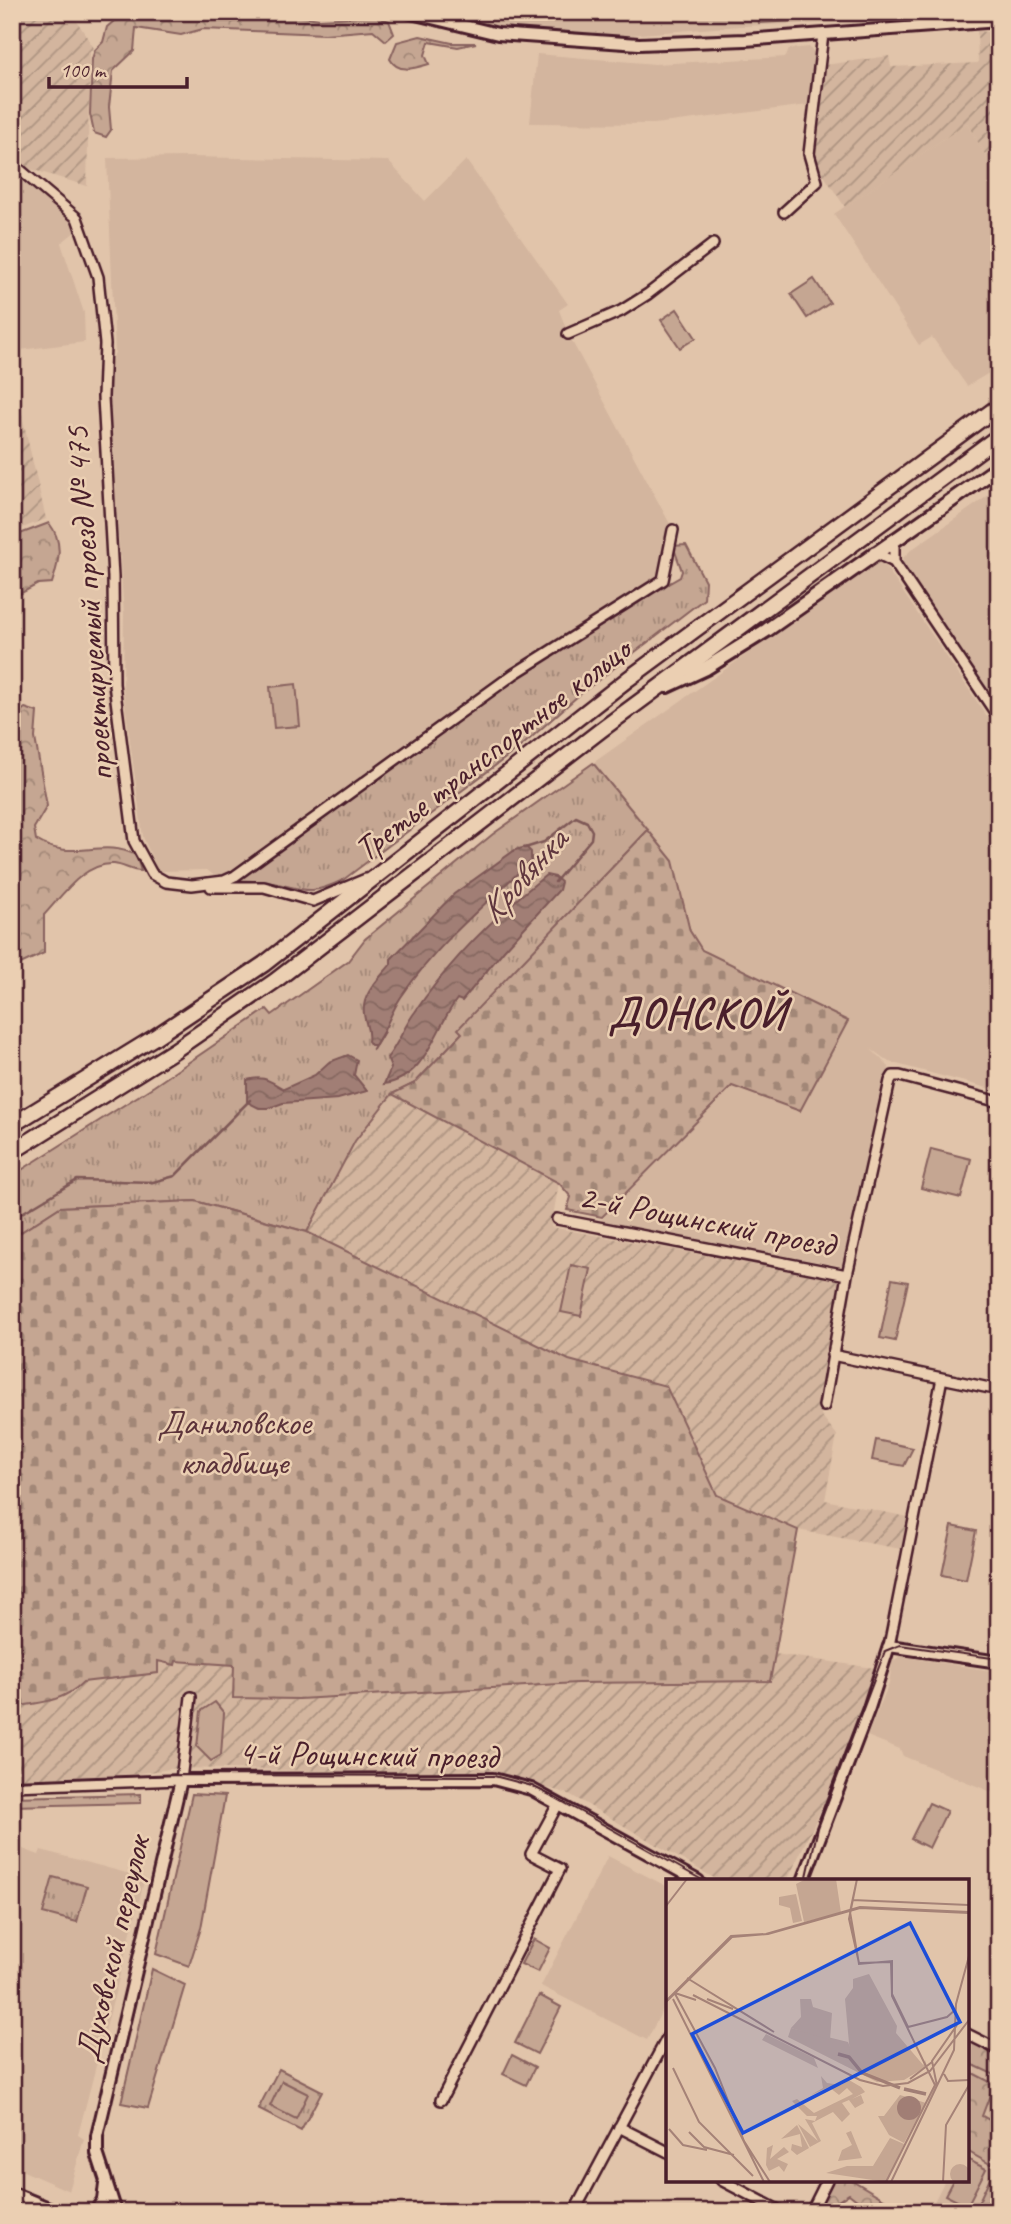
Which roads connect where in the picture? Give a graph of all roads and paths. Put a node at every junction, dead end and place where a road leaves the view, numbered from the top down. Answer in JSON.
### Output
{"nodes":[{"id":1,"x":407,"y":12,"type":"edge"},
{"id":2,"x":999,"y":21,"type":"edge"},
{"id":3,"x":822,"y":34,"type":"junction"},
{"id":4,"x":12,"y":163,"type":"edge"},
{"id":5,"x":784,"y":212,"type":"dead end"},
{"id":6,"x":713,"y":244,"type":"dead end"},
{"id":7,"x":568,"y":334,"type":"dead end"},
{"id":8,"x":999,"y":406,"type":"edge"},
{"id":9,"x":999,"y":436,"type":"edge"},
{"id":10,"x":999,"y":467,"type":"edge"},
{"id":11,"x":673,"y":530,"type":"dead end"},
{"id":12,"x":894,"y":540,"type":"junction"},
{"id":13,"x":874,"y":552,"type":"junction"},
{"id":14,"x":894,"y":562,"type":"junction"},
{"id":15,"x":648,"y":695,"type":"junction"},
{"id":16,"x":999,"y":718,"type":"edge"},
{"id":17,"x":383,"y":872,"type":"junction"},
{"id":18,"x":192,"y":885,"type":"junction"},
{"id":19,"x":999,"y":1102,"type":"edge"},
{"id":20,"x":12,"y":1125,"type":"edge"},
{"id":21,"x":12,"y":1152,"type":"edge"},
{"id":22,"x":557,"y":1220,"type":"dead end"},
{"id":23,"x":847,"y":1275,"type":"junction"},
{"id":24,"x":832,"y":1355,"type":"junction"},
{"id":25,"x":942,"y":1378,"type":"junction"},
{"id":26,"x":999,"y":1390,"type":"edge"},
{"id":27,"x":824,"y":1406,"type":"dead end"},
{"id":28,"x":889,"y":1646,"type":"junction"},
{"id":29,"x":999,"y":1662,"type":"edge"},
{"id":30,"x":191,"y":1697,"type":"dead end"},
{"id":31,"x":181,"y":1780,"type":"junction"},
{"id":32,"x":12,"y":1786,"type":"edge"},
{"id":33,"x":558,"y":1804,"type":"junction"},
{"id":34,"x":694,"y":1879,"type":"edge"},
{"id":35,"x":804,"y":1879,"type":"edge"},
{"id":36,"x":969,"y":2035,"type":"edge"},
{"id":37,"x":666,"y":2040,"type":"edge"},
{"id":38,"x":999,"y":2050,"type":"edge"},
{"id":39,"x":441,"y":2100,"type":"dead end"},
{"id":40,"x":619,"y":2127,"type":"junction"},
{"id":41,"x":666,"y":2151,"type":"edge"},
{"id":42,"x":105,"y":2178,"type":"junction"},
{"id":43,"x":725,"y":2182,"type":"edge"},
{"id":44,"x":826,"y":2182,"type":"edge"},
{"id":45,"x":12,"y":2194,"type":"edge"},
{"id":46,"x":12,"y":2209,"type":"edge"},
{"id":47,"x":19,"y":2212,"type":"edge"},
{"id":48,"x":56,"y":2212,"type":"edge"},
{"id":49,"x":95,"y":2212,"type":"edge"},
{"id":50,"x":116,"y":2212,"type":"edge"},
{"id":51,"x":574,"y":2212,"type":"edge"},
{"id":52,"x":782,"y":2212,"type":"edge"},
{"id":53,"x":811,"y":2212,"type":"edge"}],
"edges":[{"from":1,"to":3,"type":"street"},
{"from":2,"to":3,"type":"street"},
{"from":3,"to":5,"type":"street"},
{"from":4,"to":18,"type":"street","name":"проектируемый проезд № 475"},
{"from":6,"to":7,"type":"street"},
{"from":8,"to":17,"type":"main road","name":"Третье транспортное кольцо"},
{"from":9,"to":15,"type":"main road","name":"Третье транспортное кольцо"},
{"from":10,"to":12,"type":"main road"},
{"from":11,"to":18,"type":"street","name":"проектируемый проезд № 475"},
{"from":12,"to":13,"type":"main road"},
{"from":12,"to":14,"type":"street"},
{"from":13,"to":14,"type":"street"},
{"from":13,"to":15,"type":"main road"},
{"from":14,"to":16,"type":"street"},
{"from":15,"to":21,"type":"main road","name":"Третье транспортное кольцо"},
{"from":17,"to":18,"type":"street"},
{"from":17,"to":20,"type":"main road","name":"Третье транспортное кольцо"},
{"from":19,"to":23,"type":"street"},
{"from":22,"to":23,"type":"street","name":"2-й Рощинский проезд"},
{"from":23,"to":24,"type":"street"},
{"from":24,"to":25,"type":"street"},
{"from":24,"to":27,"type":"street"},
{"from":25,"to":26,"type":"street"},
{"from":25,"to":28,"type":"street"},
{"from":28,"to":29,"type":"street"},
{"from":28,"to":35,"type":"street"},
{"from":30,"to":31,"type":"street","name":"Духовской переулок"},
{"from":31,"to":32,"type":"street","name":"4-й Рощинский проезд"},
{"from":31,"to":33,"type":"street","name":"4-й Рощинский проезд"},
{"from":31,"to":42,"type":"street","name":"Духовской переулок"},
{"from":33,"to":34,"type":"street","name":"4-й Рощинский проезд"},
{"from":33,"to":39,"type":"street"},
{"from":36,"to":38,"type":"street"},
{"from":37,"to":40,"type":"street"},
{"from":40,"to":41,"type":"street"},
{"from":40,"to":51,"type":"street"},
{"from":42,"to":49,"type":"street"},
{"from":42,"to":50,"type":"street","name":"Духовской переулок"},
{"from":43,"to":52,"type":"street"},
{"from":44,"to":53,"type":"street"},
{"from":45,"to":48,"type":"main road"},
{"from":46,"to":47,"type":"main road"}]}
